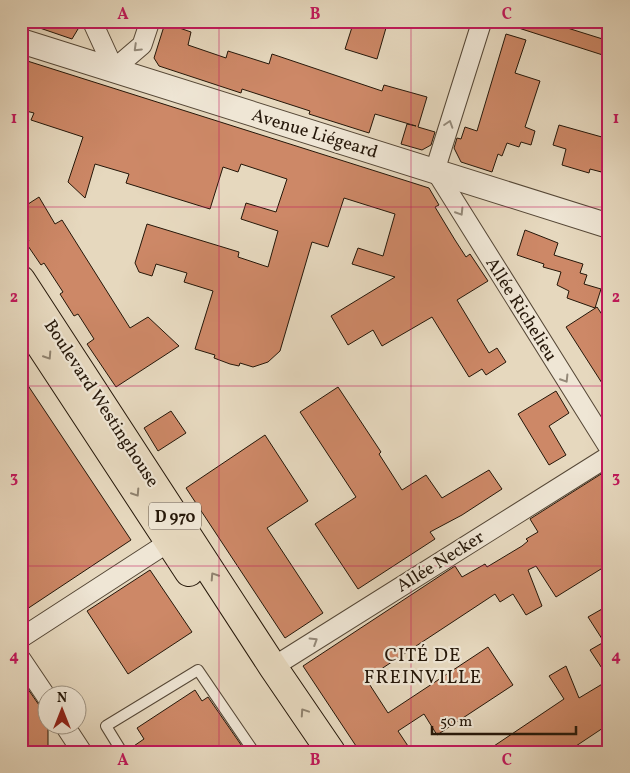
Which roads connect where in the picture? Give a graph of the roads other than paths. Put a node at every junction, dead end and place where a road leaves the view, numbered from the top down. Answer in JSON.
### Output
{"nodes":[{"id":1,"x":92,"y":21,"type":"edge"},
{"id":2,"x":150,"y":21,"type":"edge"},
{"id":3,"x":482,"y":21,"type":"edge"},
{"id":4,"x":600,"y":21,"type":"edge"},
{"id":5,"x":609,"y":24,"type":"edge"},
{"id":6,"x":21,"y":41,"type":"edge"},
{"id":7,"x":114,"y":68,"type":"junction"},
{"id":8,"x":435,"y":170,"type":"junction"},
{"id":9,"x":609,"y":226,"type":"edge"},
{"id":10,"x":21,"y":280,"type":"edge"},
{"id":11,"x":21,"y":316,"type":"edge"},
{"id":12,"x":609,"y":448,"type":"edge"},
{"id":13,"x":609,"y":456,"type":"edge"},
{"id":14,"x":169,"y":542,"type":"junction"},
{"id":15,"x":21,"y":638,"type":"edge"},
{"id":16,"x":21,"y":659,"type":"edge"},
{"id":17,"x":273,"y":667,"type":"junction"},
{"id":18,"x":40,"y":686,"type":"edge"},
{"id":19,"x":72,"y":736,"type":"edge"},
{"id":20,"x":82,"y":752,"type":"edge"},
{"id":21,"x":122,"y":752,"type":"edge"},
{"id":22,"x":254,"y":752,"type":"edge"},
{"id":23,"x":308,"y":752,"type":"edge"},
{"id":24,"x":331,"y":752,"type":"edge"}],
"edges":[{"from":1,"to":7,"type":"street"},
{"from":2,"to":7,"type":"street","one_way":true},
{"from":8,"to":3,"type":"street","one_way":true},
{"from":4,"to":5,"type":"lane"},
{"from":6,"to":7,"type":"street","name":"Avenue Liégeard"},
{"from":7,"to":8,"type":"street","name":"Avenue Liégeard"},
{"from":8,"to":9,"type":"street","name":"Avenue Liégeard"},
{"from":8,"to":12,"type":"street","name":"Allée Richelieu","one_way":true},
{"from":17,"to":10,"type":"main road","name":"Boulevard Westinghouse","number":"D 970","one_way":true},
{"from":11,"to":14,"type":"main road","name":"Boulevard Westinghouse","number":"D 970","one_way":true},
{"from":17,"to":13,"type":"street","name":"Allée Necker","one_way":true},
{"from":14,"to":15,"type":"street"},
{"from":14,"to":23,"type":"main road","name":"Boulevard Westinghouse","number":"D 970"},
{"from":16,"to":18,"type":"street"},
{"from":24,"to":17,"type":"main road","name":"Boulevard Westinghouse","number":"D 970","one_way":true},
{"from":19,"to":20,"type":"street"},
{"from":21,"to":22,"type":"lane"}]}
